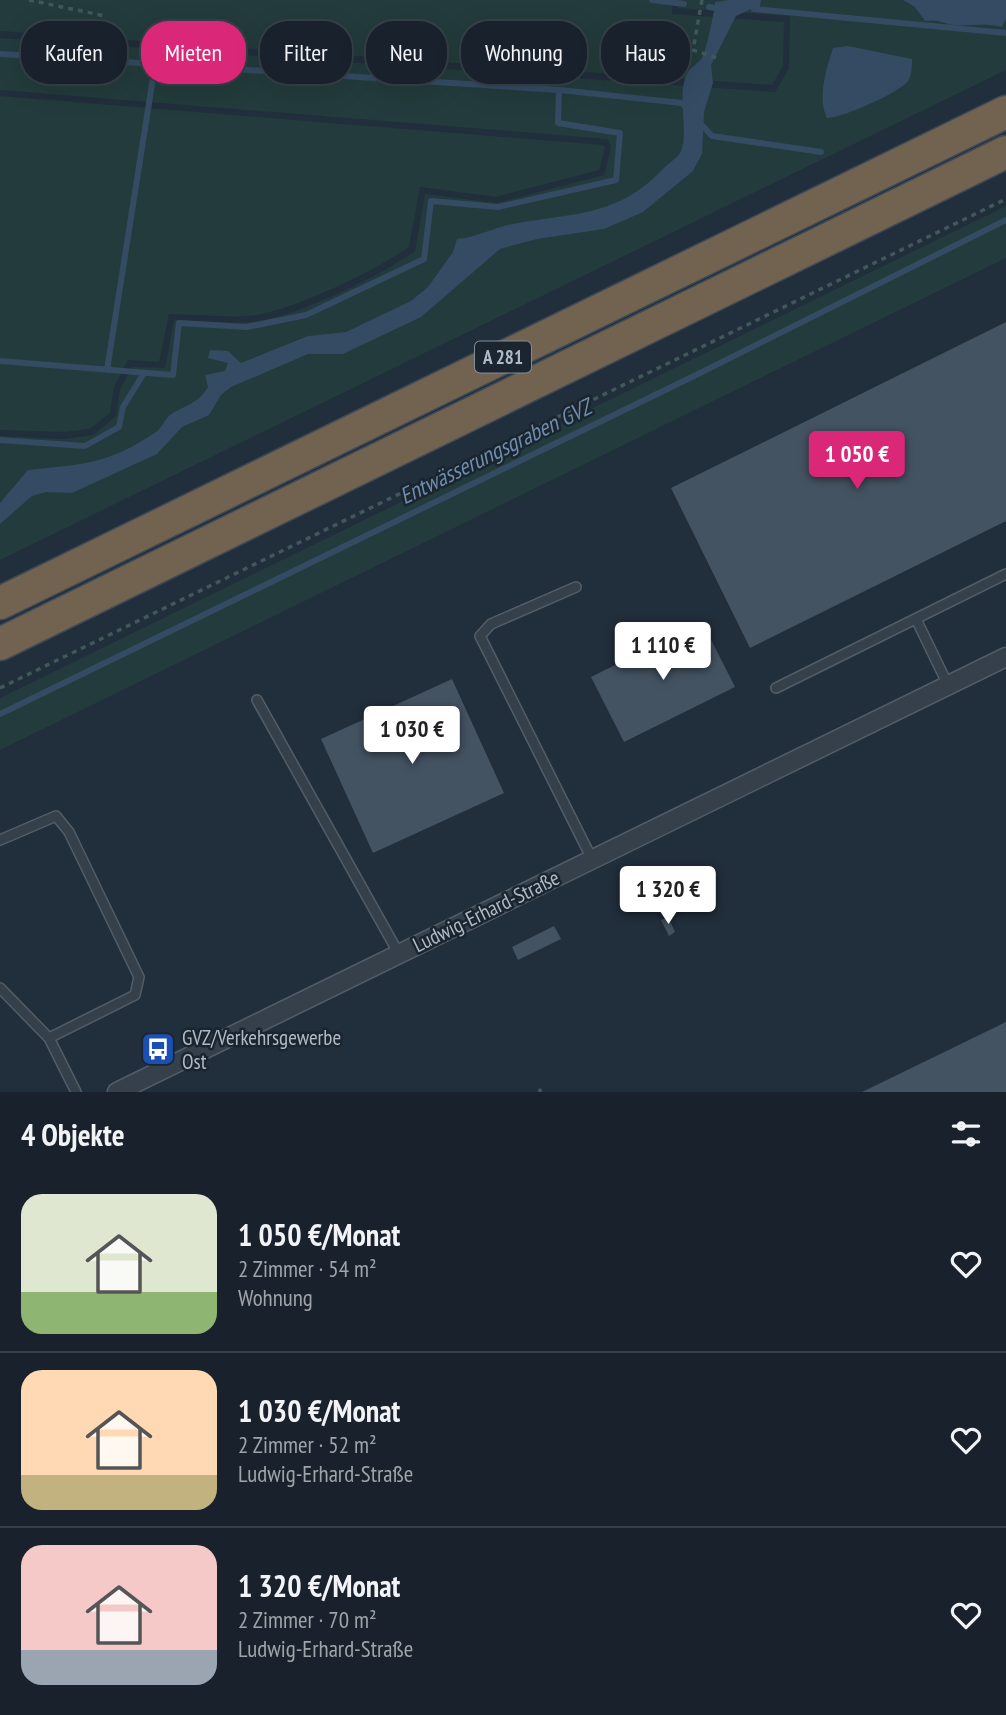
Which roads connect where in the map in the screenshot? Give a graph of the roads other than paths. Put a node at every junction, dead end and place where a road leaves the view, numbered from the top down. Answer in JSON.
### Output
{"nodes":[{"id":1,"x":1006,"y":112,"type":"edge"},
{"id":2,"x":1006,"y":152,"type":"edge"},
{"id":3,"x":1006,"y":575,"type":"edge"},
{"id":4,"x":576,"y":587,"type":"dead end"},
{"id":5,"x":0,"y":603,"type":"edge"},
{"id":6,"x":916,"y":619,"type":"junction"},
{"id":7,"x":0,"y":643,"type":"edge"},
{"id":8,"x":1006,"y":657,"type":"edge"},
{"id":9,"x":948,"y":685,"type":"junction"},
{"id":10,"x":776,"y":688,"type":"dead end"},
{"id":11,"x":257,"y":700,"type":"dead end"},
{"id":12,"x":0,"y":840,"type":"edge"},
{"id":13,"x":592,"y":859,"type":"junction"},
{"id":14,"x":399,"y":954,"type":"junction"},
{"id":15,"x":0,"y":988,"type":"edge"},
{"id":16,"x":49,"y":1038,"type":"junction"},
{"id":17,"x":76,"y":1092,"type":"edge"},
{"id":18,"x":117,"y":1092,"type":"edge"}],
"edges":[{"from":1,"to":5,"type":"highway","number":"A 281"},
{"from":2,"to":7,"type":"highway","number":"A 281"},
{"from":3,"to":6,"type":"lane"},
{"from":4,"to":13,"type":"lane"},
{"from":6,"to":9,"type":"lane"},
{"from":6,"to":10,"type":"lane"},
{"from":8,"to":9,"type":"street","name":"Ludwig-Erhard-Straße"},
{"from":9,"to":13,"type":"street","name":"Ludwig-Erhard-Straße"},
{"from":11,"to":14,"type":"lane"},
{"from":12,"to":16,"type":"lane"},
{"from":13,"to":14,"type":"street","name":"Ludwig-Erhard-Straße"},
{"from":14,"to":18,"type":"street","name":"Ludwig-Erhard-Straße"},
{"from":15,"to":16,"type":"lane"},
{"from":16,"to":17,"type":"lane"}]}
